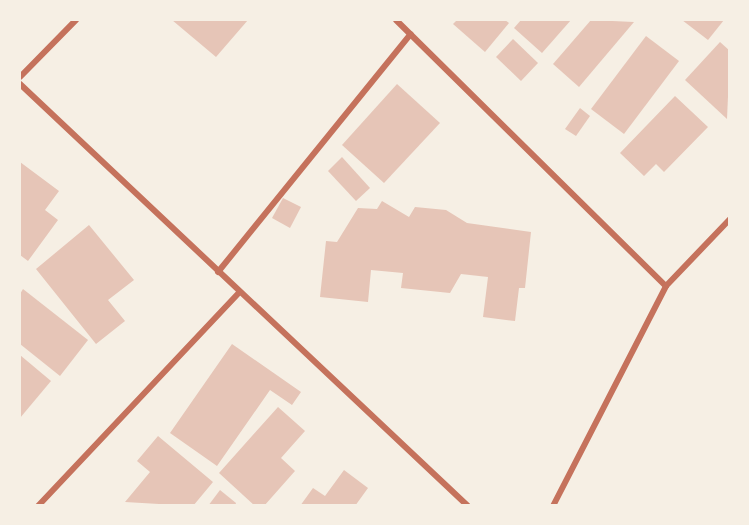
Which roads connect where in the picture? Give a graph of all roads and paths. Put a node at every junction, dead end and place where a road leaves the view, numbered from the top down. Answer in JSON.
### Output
{"nodes":[{"id":1,"x":76,"y":20,"type":"edge"},
{"id":2,"x":396,"y":20,"type":"edge"},
{"id":3,"x":411,"y":34,"type":"junction"},
{"id":4,"x":20,"y":77,"type":"edge"},
{"id":5,"x":20,"y":84,"type":"edge"},
{"id":6,"x":729,"y":219,"type":"edge"},
{"id":7,"x":218,"y":272,"type":"junction"},
{"id":8,"x":666,"y":286,"type":"junction"},
{"id":9,"x":240,"y":292,"type":"junction"},
{"id":10,"x":38,"y":506,"type":"edge"},
{"id":11,"x":468,"y":506,"type":"edge"},
{"id":12,"x":553,"y":506,"type":"edge"}],
"edges":[{"from":1,"to":4,"type":"street"},
{"from":2,"to":3,"type":"street"},
{"from":3,"to":7,"type":"street"},
{"from":3,"to":8,"type":"street"},
{"from":5,"to":7,"type":"street"},
{"from":6,"to":8,"type":"street"},
{"from":7,"to":9,"type":"street"},
{"from":8,"to":12,"type":"street"},
{"from":9,"to":10,"type":"street"},
{"from":9,"to":11,"type":"street"}]}
